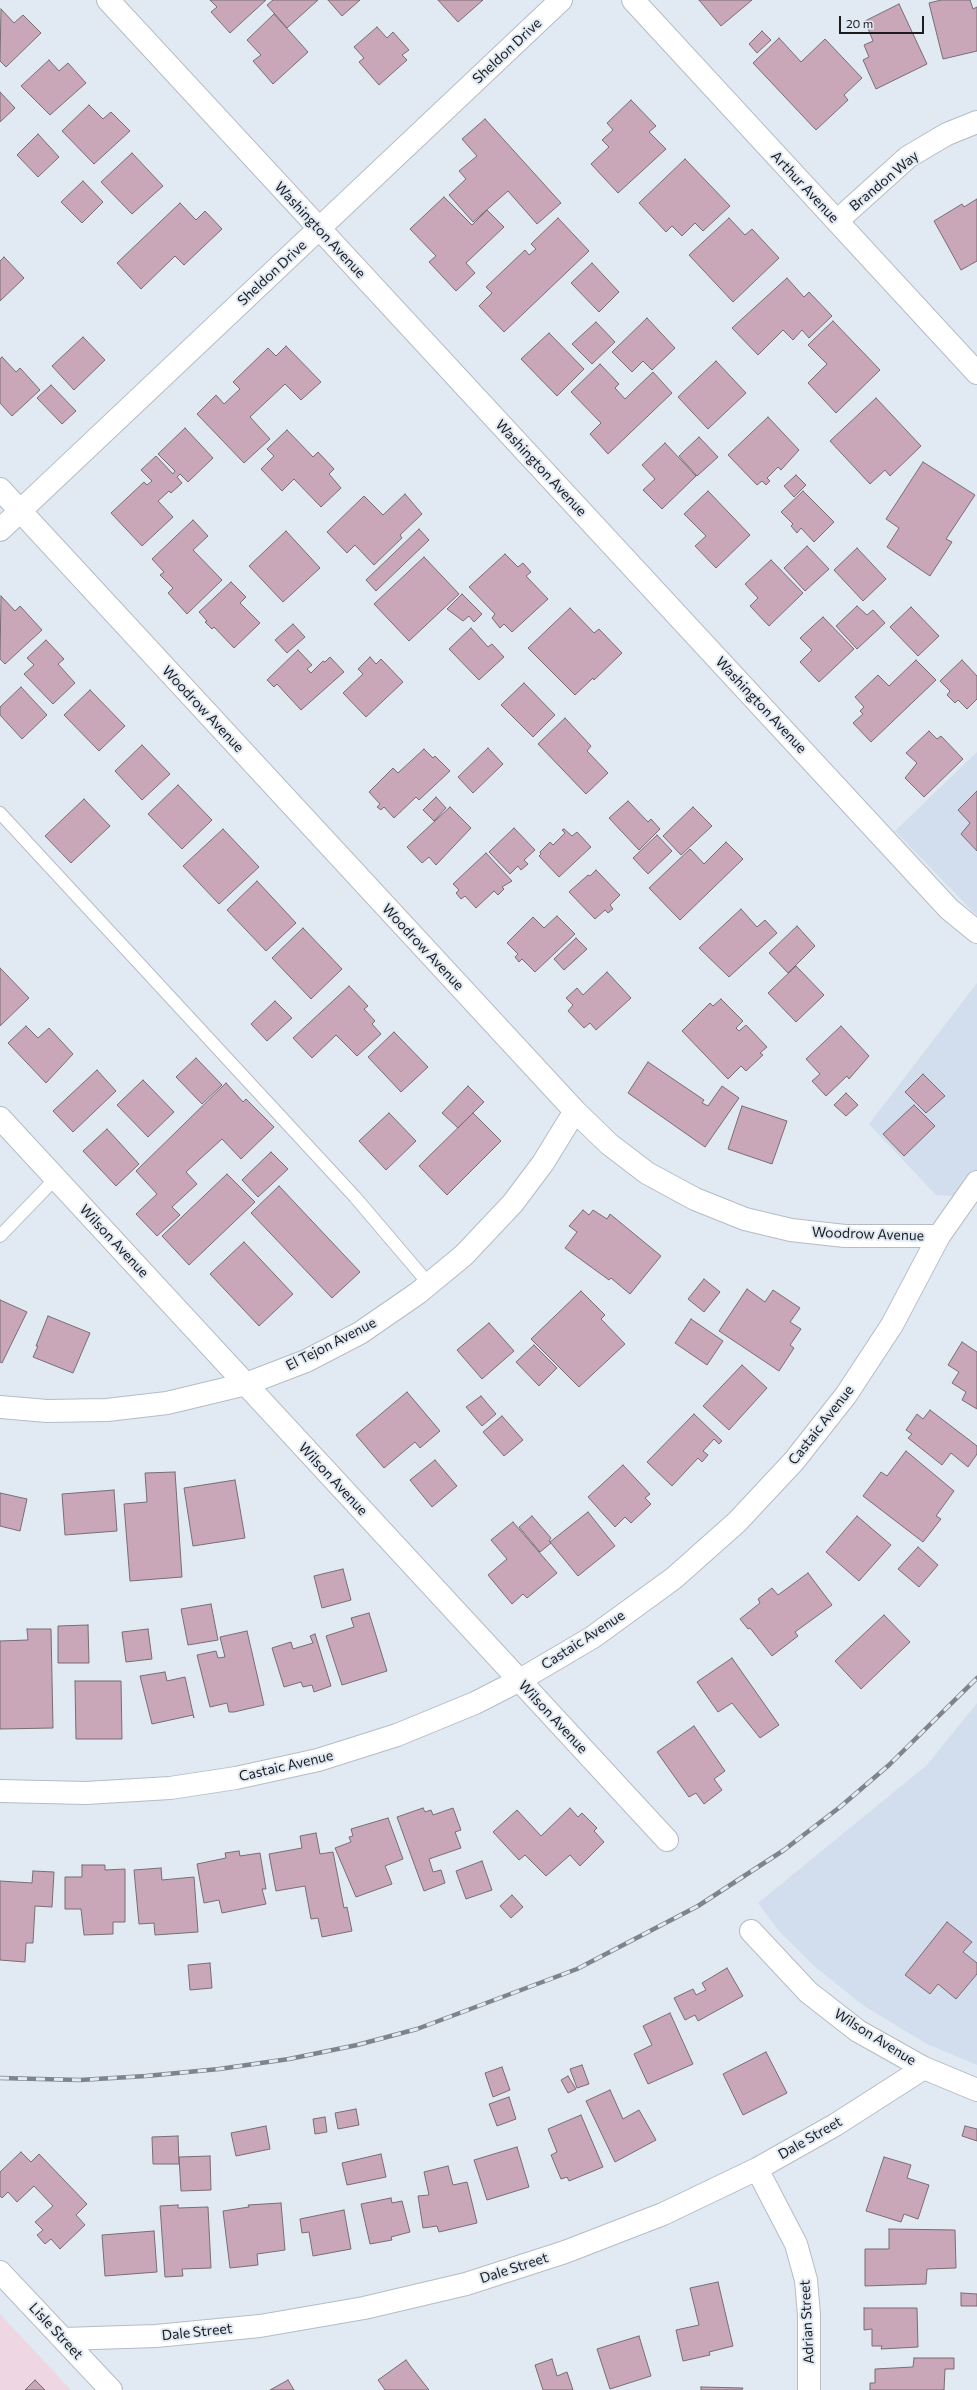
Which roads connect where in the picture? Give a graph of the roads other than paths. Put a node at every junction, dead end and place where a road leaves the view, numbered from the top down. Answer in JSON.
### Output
{"nodes":[{"id":1,"x":108,"y":0,"type":"edge"},
{"id":2,"x":561,"y":0,"type":"edge"},
{"id":3,"x":633,"y":0,"type":"edge"},
{"id":4,"x":977,"y":122,"type":"edge"},
{"id":5,"x":837,"y":222,"type":"junction"},
{"id":6,"x":319,"y":229,"type":"junction"},
{"id":7,"x":977,"y":373,"type":"edge"},
{"id":8,"x":0,"y":489,"type":"edge"},
{"id":9,"x":20,"y":511,"type":"junction"},
{"id":10,"x":0,"y":530,"type":"edge"},
{"id":11,"x":0,"y":813,"type":"edge"},
{"id":12,"x":977,"y":932,"type":"edge"},
{"id":13,"x":575,"y":1111,"type":"junction"},
{"id":14,"x":0,"y":1118,"type":"edge"},
{"id":15,"x":56,"y":1178,"type":"junction"},
{"id":16,"x":977,"y":1182,"type":"edge"},
{"id":17,"x":0,"y":1236,"type":"edge"},
{"id":18,"x":939,"y":1236,"type":"junction"},
{"id":19,"x":429,"y":1284,"type":"junction"},
{"id":20,"x":246,"y":1384,"type":"junction"},
{"id":21,"x":0,"y":1407,"type":"edge"},
{"id":22,"x":520,"y":1680,"type":"junction"},
{"id":23,"x":0,"y":1791,"type":"edge"},
{"id":24,"x":667,"y":1840,"type":"dead end"},
{"id":25,"x":751,"y":1931,"type":"dead end"},
{"id":26,"x":924,"y":2068,"type":"junction"},
{"id":27,"x":977,"y":2090,"type":"edge"},
{"id":28,"x":757,"y":2169,"type":"junction"},
{"id":29,"x":0,"y":2272,"type":"edge"},
{"id":30,"x":64,"y":2339,"type":"junction"},
{"id":31,"x":112,"y":2390,"type":"edge"},
{"id":32,"x":809,"y":2390,"type":"edge"}],
"edges":[{"from":1,"to":6,"type":"street","name":"Washington Avenue"},
{"from":2,"to":6,"type":"street","name":"Sheldon Drive"},
{"from":3,"to":5,"type":"street","name":"Arthur Avenue"},
{"from":4,"to":5,"type":"street","name":"Brandon Way"},
{"from":5,"to":7,"type":"street","name":"Arthur Avenue"},
{"from":6,"to":9,"type":"street","name":"Sheldon Drive"},
{"from":6,"to":12,"type":"street","name":"Washington Avenue"},
{"from":8,"to":9,"type":"street","name":"Woodrow Avenue"},
{"from":9,"to":10,"type":"street","name":"Sheldon Drive"},
{"from":9,"to":13,"type":"street","name":"Woodrow Avenue"},
{"from":11,"to":19,"type":"lane"},
{"from":13,"to":18,"type":"street","name":"Woodrow Avenue"},
{"from":13,"to":19,"type":"street","name":"El Tejon Avenue"},
{"from":14,"to":15,"type":"street","name":"Wilson Avenue"},
{"from":15,"to":17,"type":"lane"},
{"from":15,"to":20,"type":"street","name":"Wilson Avenue"},
{"from":16,"to":18,"type":"street","name":"Castaic Avenue"},
{"from":18,"to":22,"type":"street","name":"Castaic Avenue"},
{"from":19,"to":20,"type":"street","name":"El Tejon Avenue"},
{"from":20,"to":21,"type":"street","name":"El Tejon Avenue"},
{"from":20,"to":22,"type":"street","name":"Wilson Avenue"},
{"from":22,"to":23,"type":"street","name":"Castaic Avenue"},
{"from":22,"to":24,"type":"street","name":"Wilson Avenue"},
{"from":25,"to":26,"type":"street","name":"Wilson Avenue"},
{"from":26,"to":27,"type":"street","name":"Wilson Avenue"},
{"from":26,"to":28,"type":"street","name":"Dale Street"},
{"from":28,"to":30,"type":"street","name":"Dale Street"},
{"from":28,"to":32,"type":"street","name":"Adrian Street"},
{"from":29,"to":30,"type":"street","name":"Lisle Street"},
{"from":30,"to":31,"type":"street","name":"Lisle Street"}]}
